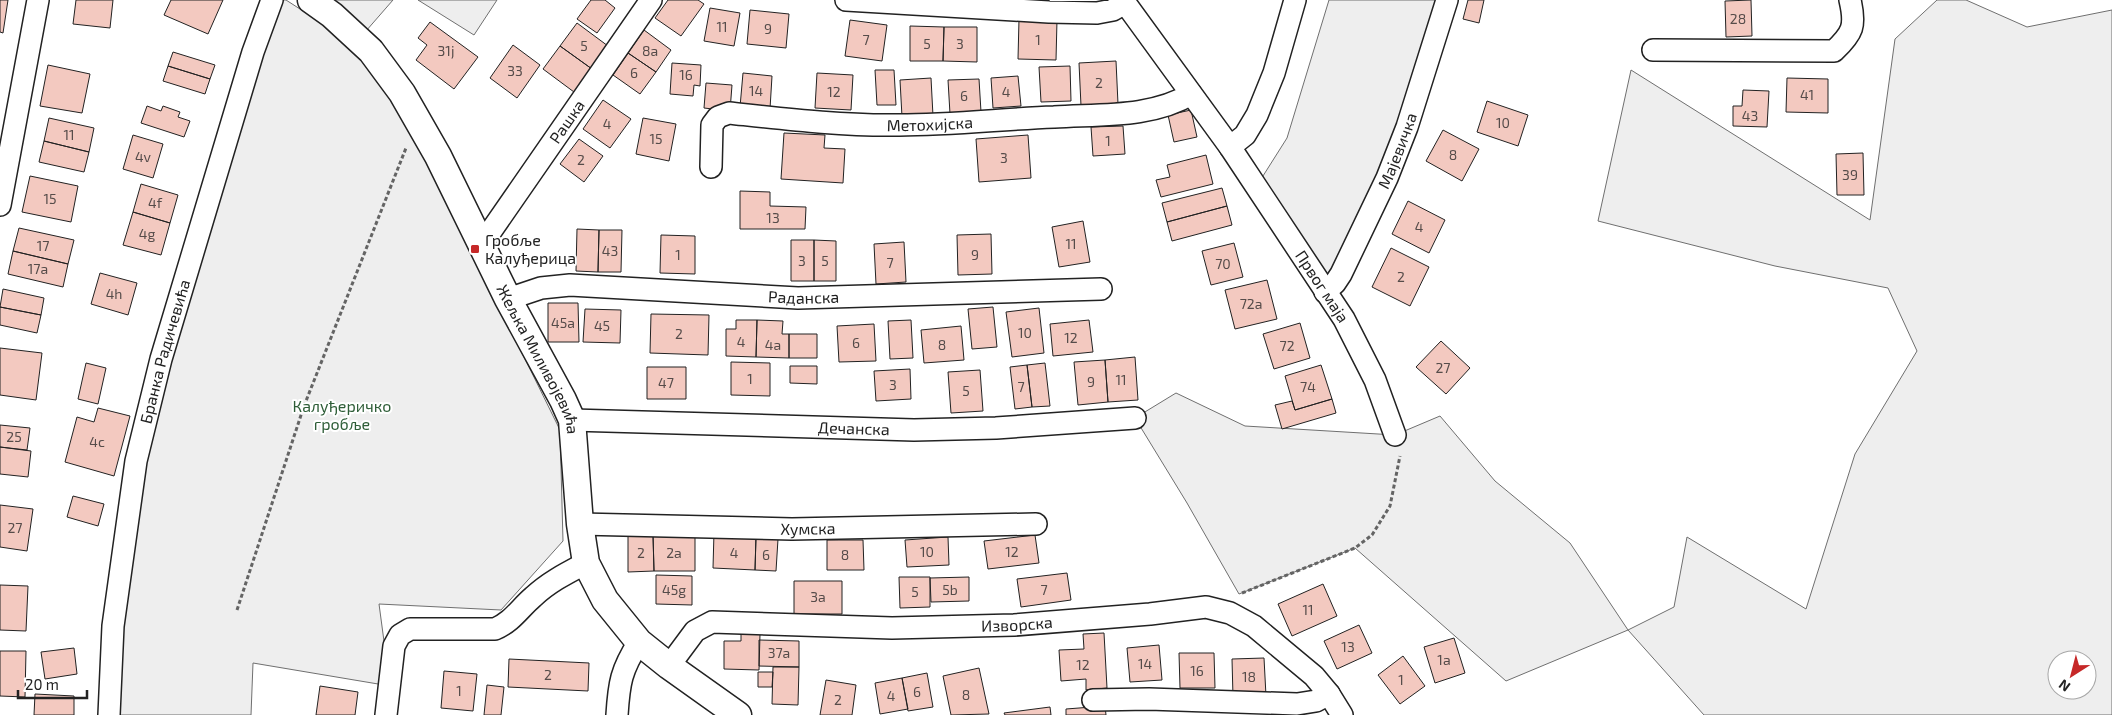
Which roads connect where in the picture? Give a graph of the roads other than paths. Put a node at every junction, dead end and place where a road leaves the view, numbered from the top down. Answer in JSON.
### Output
{"nodes":[{"id":1,"x":38,"y":0,"type":"edge"},
{"id":2,"x":272,"y":0,"type":"edge"},
{"id":3,"x":311,"y":0,"type":"edge"},
{"id":4,"x":651,"y":0,"type":"edge"},
{"id":5,"x":846,"y":0,"type":"edge"},
{"id":6,"x":1295,"y":0,"type":"edge"},
{"id":7,"x":1447,"y":0,"type":"edge"},
{"id":8,"x":1850,"y":0,"type":"edge"},
{"id":9,"x":1124,"y":1,"type":"edge"},
{"id":10,"x":1653,"y":50,"type":"dead end"},
{"id":11,"x":1191,"y":94,"type":"junction"},
{"id":12,"x":1230,"y":147,"type":"junction"},
{"id":13,"x":711,"y":167,"type":"dead end"},
{"id":14,"x":0,"y":204,"type":"edge"},
{"id":15,"x":482,"y":244,"type":"junction"},
{"id":16,"x":1101,"y":289,"type":"dead end"},
{"id":17,"x":1326,"y":292,"type":"junction"},
{"id":18,"x":508,"y":299,"type":"junction"},
{"id":19,"x":1135,"y":418,"type":"dead end"},
{"id":20,"x":572,"y":420,"type":"junction"},
{"id":21,"x":1398,"y":444,"type":"road end"},
{"id":22,"x":580,"y":524,"type":"junction"},
{"id":23,"x":1036,"y":524,"type":"dead end"},
{"id":24,"x":586,"y":563,"type":"junction"},
{"id":25,"x":639,"y":642,"type":"junction"},
{"id":26,"x":669,"y":666,"type":"junction"},
{"id":27,"x":1329,"y":694,"type":"junction"},
{"id":28,"x":1093,"y":700,"type":"dead end"},
{"id":29,"x":109,"y":715,"type":"edge"},
{"id":30,"x":386,"y":715,"type":"edge"},
{"id":31,"x":616,"y":715,"type":"edge"},
{"id":32,"x":738,"y":715,"type":"edge"},
{"id":33,"x":1342,"y":715,"type":"edge"}],
"edges":[{"from":1,"to":14,"type":"street"},
{"from":2,"to":29,"type":"street","name":"Бранка Радичевића"},
{"from":3,"to":15,"type":"street","name":"Жељка Миливојевића"},
{"from":4,"to":15,"type":"street","name":"Рашка"},
{"from":5,"to":9,"type":"street"},
{"from":6,"to":12,"type":"street"},
{"from":7,"to":17,"type":"street","name":"Мајевичка"},
{"from":8,"to":10,"type":"street"},
{"from":9,"to":11,"type":"street","name":"Првог маја"},
{"from":11,"to":12,"type":"street","name":"Првог маја"},
{"from":11,"to":13,"type":"street","name":"Метохијска"},
{"from":12,"to":17,"type":"street","name":"Првог маја"},
{"from":15,"to":18,"type":"street","name":"Жељка Миливојевића"},
{"from":16,"to":18,"type":"street","name":"Раданска"},
{"from":17,"to":21,"type":"street","name":"Првог маја"},
{"from":18,"to":20,"type":"street","name":"Жељка Миливојевића"},
{"from":19,"to":20,"type":"street","name":"Дечанска"},
{"from":20,"to":22,"type":"street","name":"Жељка Миливојевића"},
{"from":22,"to":23,"type":"street","name":"Хумска"},
{"from":22,"to":24,"type":"street","name":"Жељка Миливојевића"},
{"from":24,"to":25,"type":"street","name":"Жељка Миливојевића"},
{"from":24,"to":30,"type":"street"},
{"from":25,"to":26,"type":"street","name":"Жељка Миливојевића"},
{"from":25,"to":31,"type":"street"},
{"from":26,"to":27,"type":"street","name":"Изворска"},
{"from":26,"to":32,"type":"street","name":"Жељка Миливојевића"},
{"from":27,"to":28,"type":"street"},
{"from":27,"to":33,"type":"street","name":"Изворска"}]}
